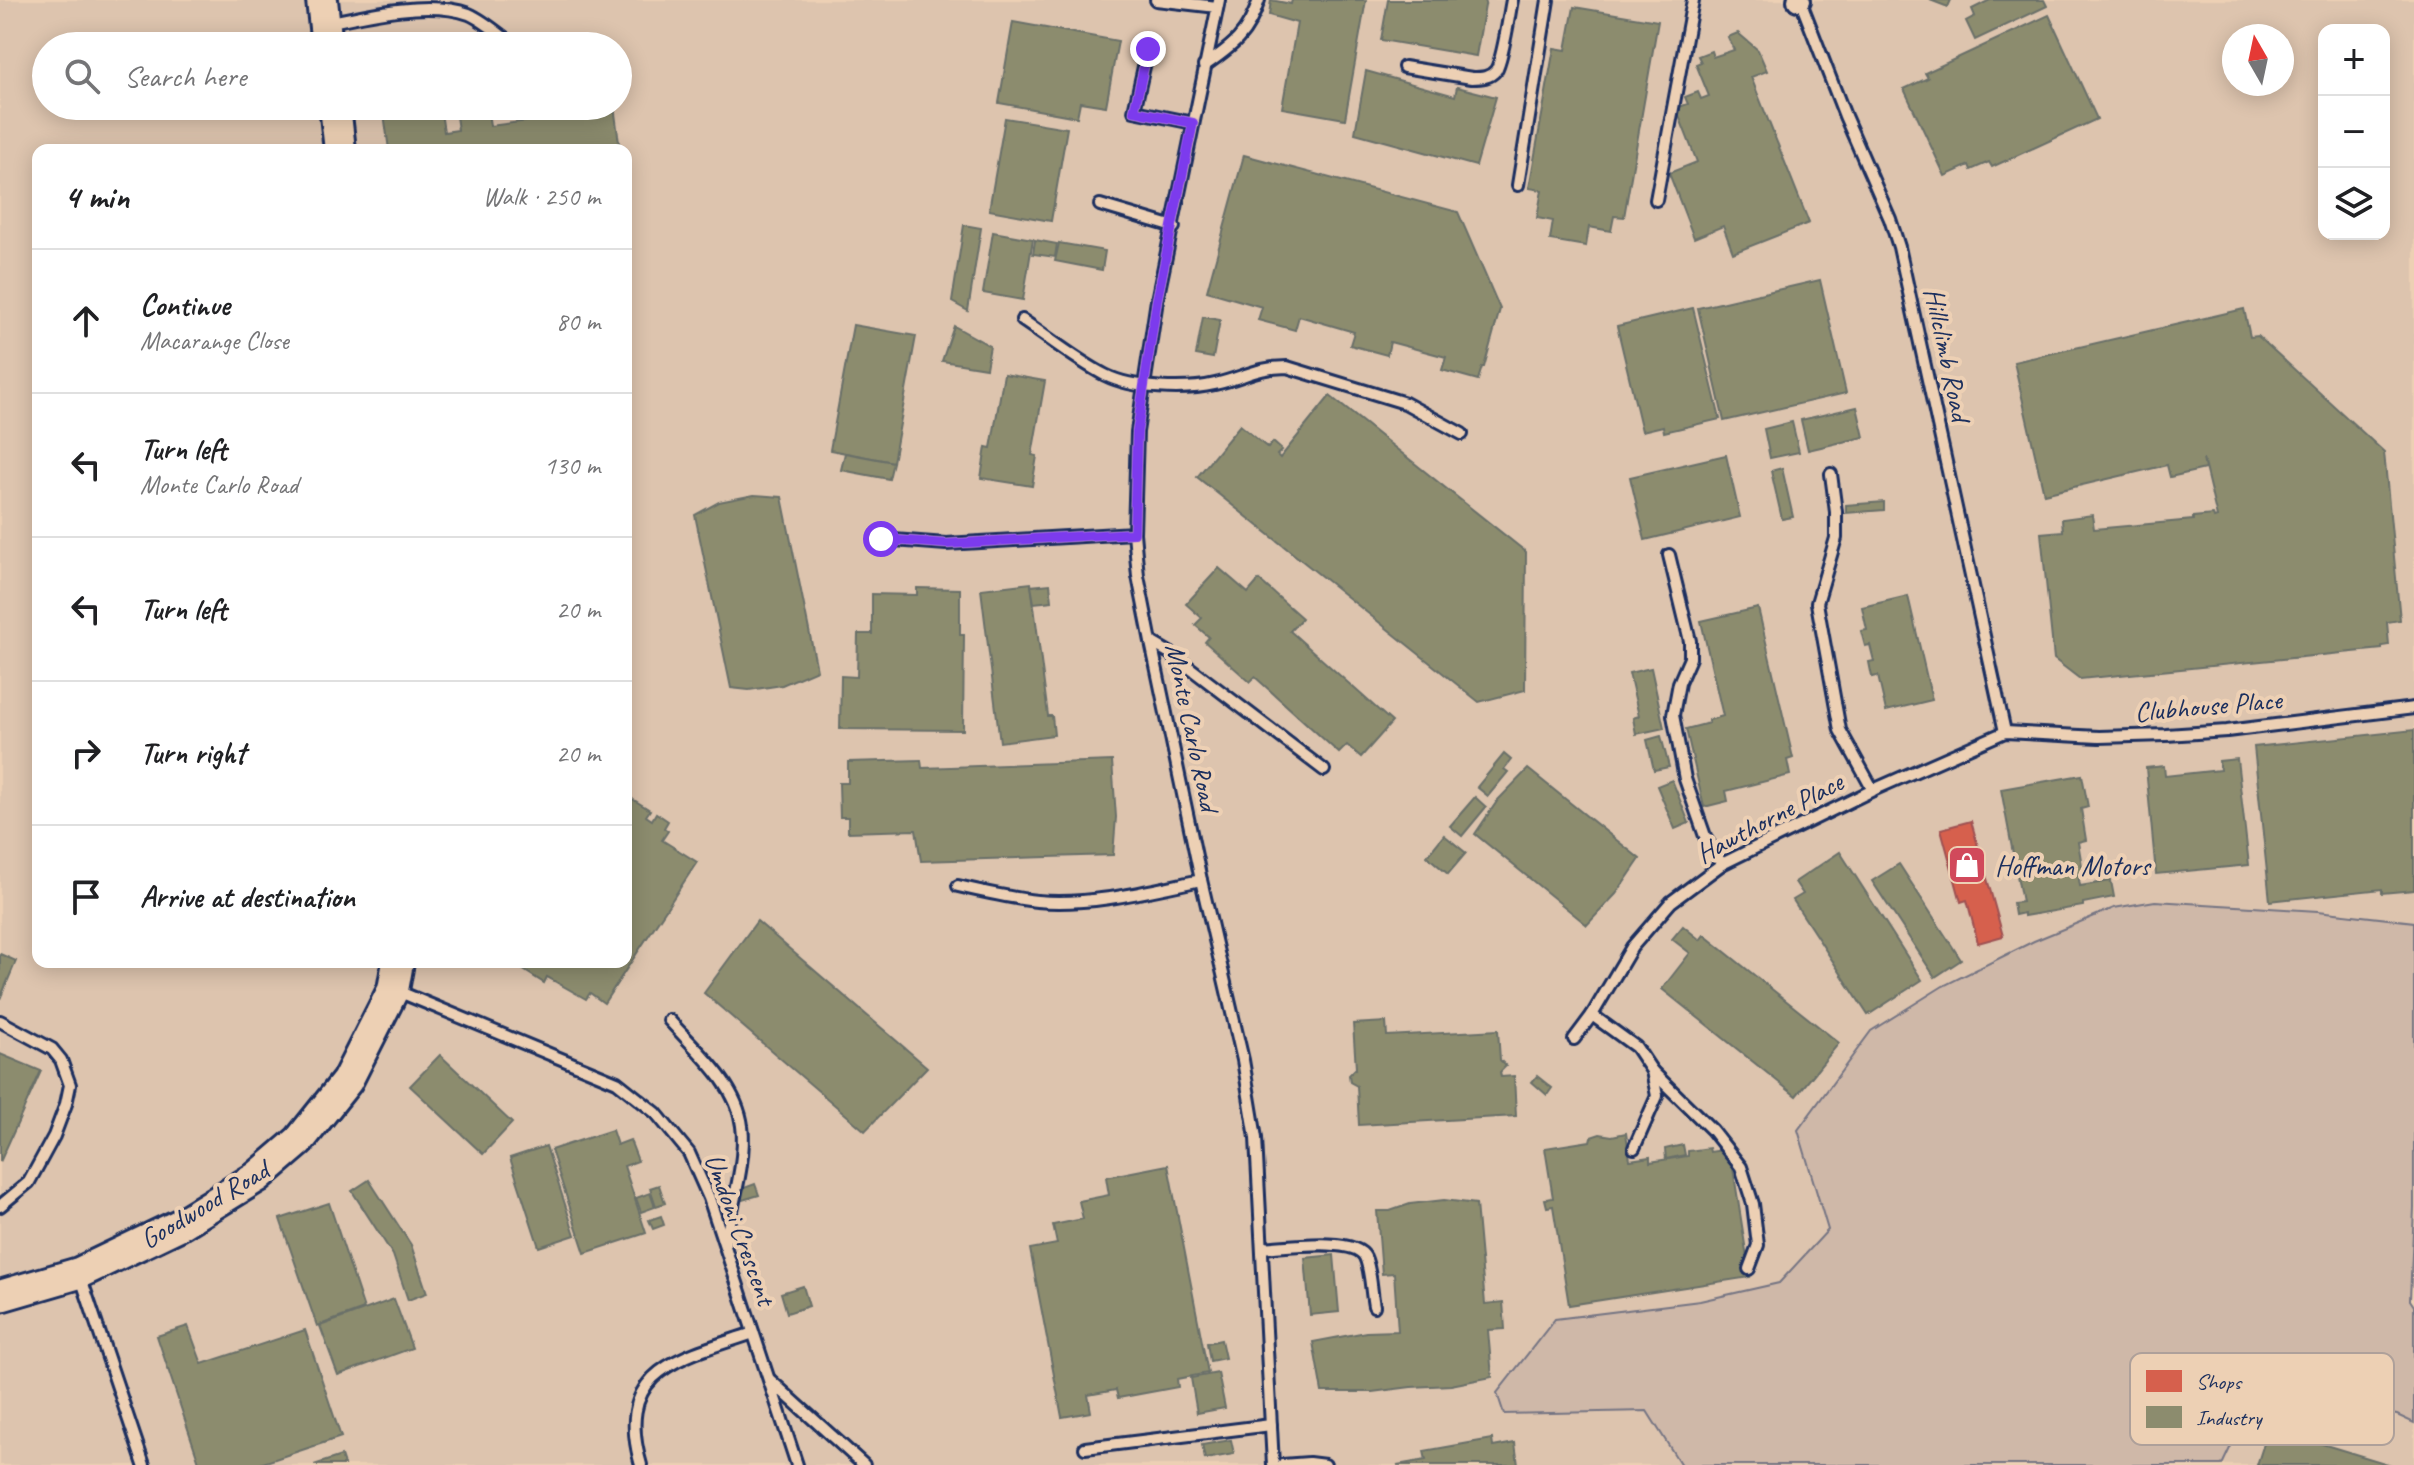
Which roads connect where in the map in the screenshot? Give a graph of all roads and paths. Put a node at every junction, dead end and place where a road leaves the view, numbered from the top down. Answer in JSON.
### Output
{"nodes":[{"id":1,"x":1156,"y":0,"type":"edge"},
{"id":2,"x":1259,"y":0,"type":"edge"},
{"id":3,"x":1512,"y":0,"type":"edge"},
{"id":4,"x":1548,"y":0,"type":"edge"},
{"id":5,"x":1693,"y":0,"type":"edge"},
{"id":6,"x":1799,"y":0,"type":"edge"},
{"id":7,"x":1218,"y":4,"type":"edge"},
{"id":8,"x":325,"y":23,"type":"edge"},
{"id":9,"x":495,"y":32,"type":"edge"},
{"id":10,"x":1148,"y":49,"type":"dead end"},
{"id":11,"x":1204,"y":66,"type":"junction"},
{"id":12,"x":1404,"y":67,"type":"dead end"},
{"id":13,"x":337,"y":120,"type":"edge"},
{"id":14,"x":1193,"y":123,"type":"junction"},
{"id":15,"x":339,"y":144,"type":"edge"},
{"id":16,"x":1518,"y":185,"type":"dead end"},
{"id":17,"x":1656,"y":200,"type":"dead end"},
{"id":18,"x":1100,"y":205,"type":"dead end"},
{"id":19,"x":1174,"y":227,"type":"junction"},
{"id":20,"x":1022,"y":320,"type":"dead end"},
{"id":21,"x":1145,"y":386,"type":"junction"},
{"id":22,"x":1462,"y":434,"type":"dead end"},
{"id":23,"x":1831,"y":474,"type":"dead end"},
{"id":24,"x":1134,"y":533,"type":"junction"},
{"id":25,"x":881,"y":539,"type":"dead end"},
{"id":26,"x":1669,"y":555,"type":"dead end"},
{"id":27,"x":1151,"y":642,"type":"junction"},
{"id":28,"x":2414,"y":708,"type":"edge"},
{"id":29,"x":2005,"y":732,"type":"junction"},
{"id":30,"x":1324,"y":770,"type":"dead end"},
{"id":31,"x":1873,"y":790,"type":"junction"},
{"id":32,"x":1722,"y":864,"type":"junction"},
{"id":33,"x":1201,"y":880,"type":"junction"},
{"id":34,"x":958,"y":886,"type":"dead end"},
{"id":35,"x":396,"y":976,"type":"edge"},
{"id":36,"x":1592,"y":1015,"type":"junction"},
{"id":37,"x":669,"y":1020,"type":"dead end"},
{"id":38,"x":0,"y":1021,"type":"edge"},
{"id":39,"x":1574,"y":1039,"type":"dead end"},
{"id":40,"x":1652,"y":1071,"type":"junction"},
{"id":41,"x":1634,"y":1148,"type":"dead end"},
{"id":42,"x":0,"y":1206,"type":"edge"},
{"id":43,"x":724,"y":1245,"type":"junction"},
{"id":44,"x":1262,"y":1248,"type":"junction"},
{"id":45,"x":1749,"y":1269,"type":"dead end"},
{"id":46,"x":79,"y":1273,"type":"junction"},
{"id":47,"x":0,"y":1296,"type":"edge"},
{"id":48,"x":1374,"y":1306,"type":"dead end"},
{"id":49,"x":753,"y":1333,"type":"junction"},
{"id":50,"x":768,"y":1378,"type":"junction"},
{"id":51,"x":1271,"y":1425,"type":"junction"},
{"id":52,"x":1085,"y":1448,"type":"dead end"},
{"id":53,"x":144,"y":1465,"type":"edge"},
{"id":54,"x":641,"y":1465,"type":"edge"},
{"id":55,"x":797,"y":1465,"type":"edge"},
{"id":56,"x":864,"y":1465,"type":"edge"},
{"id":57,"x":1273,"y":1465,"type":"edge"},
{"id":58,"x":1282,"y":1465,"type":"edge"},
{"id":59,"x":1325,"y":1465,"type":"edge"}],
"edges":[{"from":1,"to":7,"type":"lane"},
{"from":2,"to":11,"type":"lane"},
{"from":3,"to":12,"type":"lane"},
{"from":4,"to":16,"type":"lane"},
{"from":5,"to":17,"type":"lane"},
{"from":6,"to":29,"type":"lane","name":"Hillclimb Road"},
{"from":7,"to":11,"type":"lane","name":"Monte Carlo Road"},
{"from":8,"to":9,"type":"lane"},
{"from":10,"to":14,"type":"lane"},
{"from":11,"to":14,"type":"lane","name":"Monte Carlo Road"},
{"from":13,"to":15,"type":"street"},
{"from":14,"to":19,"type":"lane","name":"Monte Carlo Road"},
{"from":18,"to":19,"type":"lane"},
{"from":19,"to":21,"type":"lane","name":"Monte Carlo Road"},
{"from":20,"to":21,"type":"lane"},
{"from":21,"to":22,"type":"lane"},
{"from":21,"to":24,"type":"lane","name":"Monte Carlo Road"},
{"from":23,"to":31,"type":"lane"},
{"from":24,"to":25,"type":"lane"},
{"from":24,"to":27,"type":"lane","name":"Monte Carlo Road"},
{"from":26,"to":32,"type":"lane"},
{"from":27,"to":30,"type":"lane"},
{"from":27,"to":33,"type":"lane","name":"Monte Carlo Road"},
{"from":28,"to":29,"type":"lane","name":"Clubhouse Place"},
{"from":29,"to":31,"type":"lane","name":"Hawthorne Place"},
{"from":31,"to":32,"type":"lane","name":"Hawthorne Place"},
{"from":32,"to":36,"type":"lane","name":"Hawthorne Place"},
{"from":33,"to":34,"type":"lane"},
{"from":33,"to":44,"type":"lane","name":"Monte Carlo Road"},
{"from":35,"to":43,"type":"lane","name":"Umdoni Crescent"},
{"from":35,"to":46,"type":"street","name":"Goodwood Road"},
{"from":36,"to":39,"type":"lane","name":"Hawthorne Place"},
{"from":36,"to":40,"type":"lane"},
{"from":37,"to":43,"type":"lane"},
{"from":38,"to":42,"type":"lane"},
{"from":40,"to":41,"type":"lane"},
{"from":40,"to":45,"type":"lane"},
{"from":43,"to":49,"type":"lane","name":"Umdoni Crescent"},
{"from":44,"to":48,"type":"lane"},
{"from":44,"to":51,"type":"lane","name":"Monte Carlo Road"},
{"from":46,"to":47,"type":"street","name":"Goodwood Road"},
{"from":46,"to":53,"type":"lane"},
{"from":49,"to":50,"type":"lane","name":"Umdoni Crescent"},
{"from":49,"to":54,"type":"lane"},
{"from":50,"to":55,"type":"lane","name":"Umdoni Crescent"},
{"from":50,"to":56,"type":"lane"},
{"from":51,"to":52,"type":"lane"},
{"from":51,"to":57,"type":"lane","name":"Monte Carlo Road"},
{"from":58,"to":59,"type":"lane"}]}
